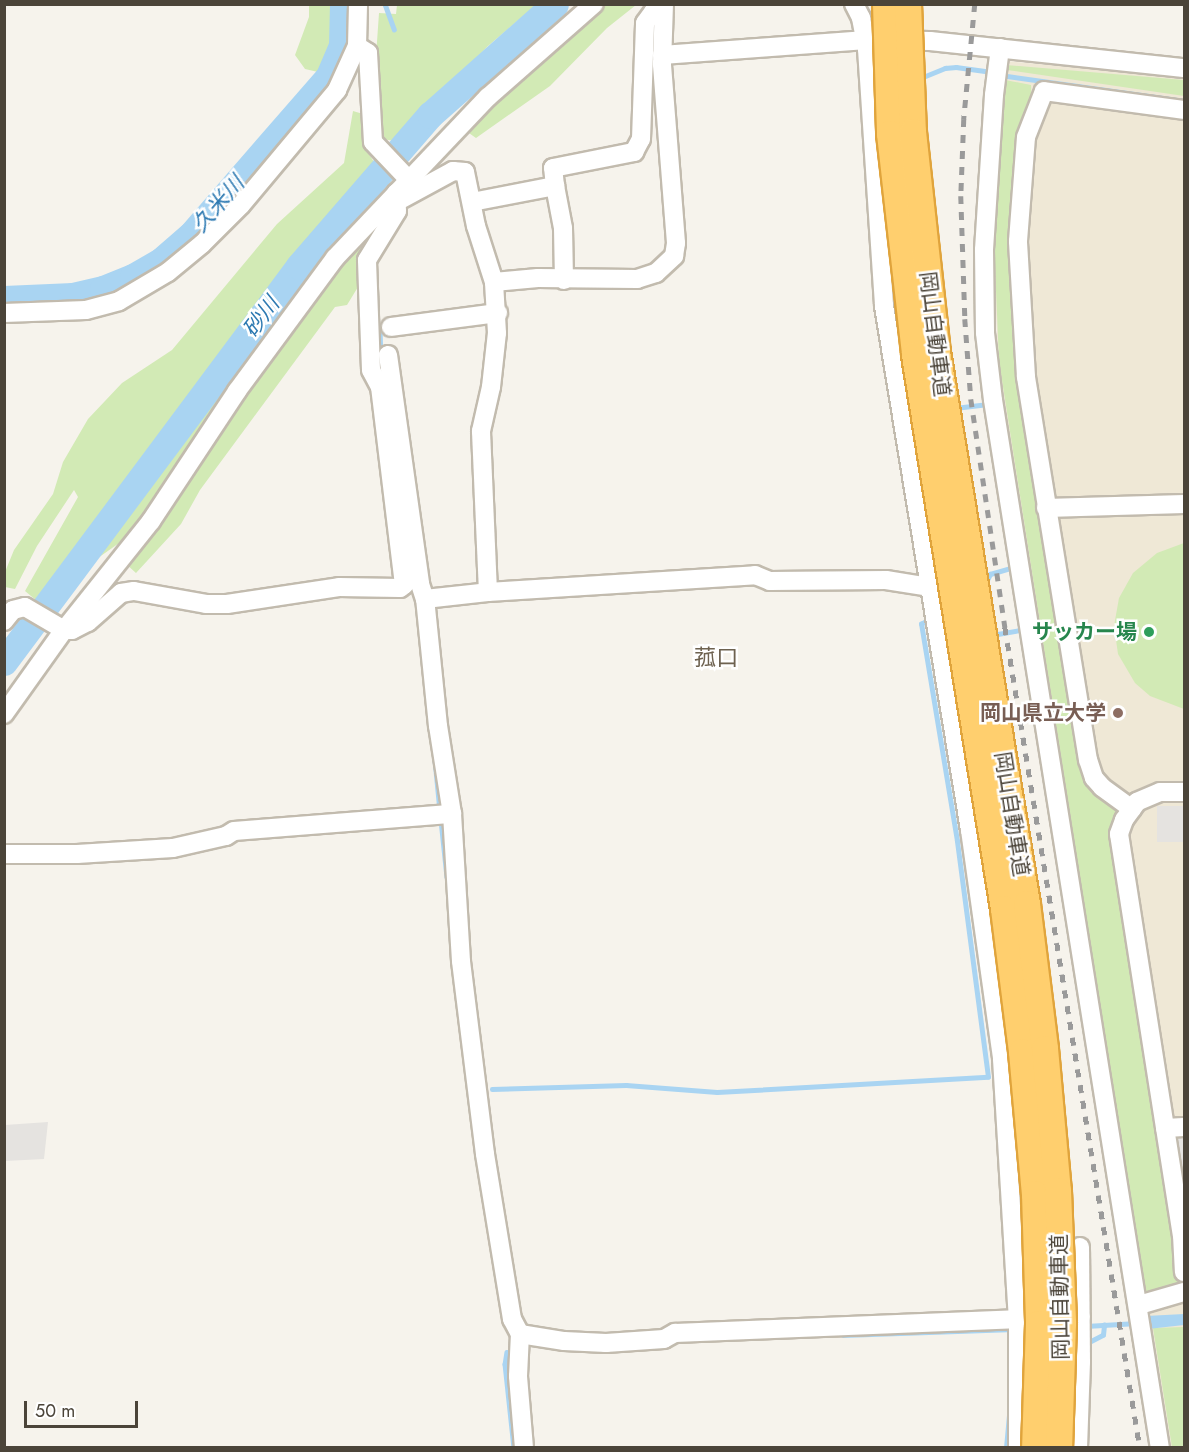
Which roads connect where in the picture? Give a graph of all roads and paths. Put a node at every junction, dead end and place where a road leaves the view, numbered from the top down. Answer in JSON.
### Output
{"nodes":[{"id":1,"x":358,"y":4,"type":"edge"},
{"id":2,"x":594,"y":4,"type":"edge"},
{"id":3,"x":854,"y":4,"type":"edge"},
{"id":4,"x":886,"y":4,"type":"edge"},
{"id":5,"x":908,"y":4,"type":"edge"},
{"id":6,"x":664,"y":5,"type":"edge"},
{"id":7,"x":866,"y":40,"type":"junction"},
{"id":8,"x":357,"y":46,"type":"junction"},
{"id":9,"x":1000,"y":48,"type":"junction"},
{"id":10,"x":662,"y":55,"type":"junction"},
{"id":11,"x":1185,"y":68,"type":"edge"},
{"id":12,"x":1185,"y":110,"type":"edge"},
{"id":13,"x":407,"y":177,"type":"junction"},
{"id":14,"x":555,"y":186,"type":"junction"},
{"id":15,"x":396,"y":198,"type":"junction"},
{"id":16,"x":472,"y":202,"type":"junction"},
{"id":17,"x":564,"y":280,"type":"junction"},
{"id":18,"x":494,"y":282,"type":"junction"},
{"id":19,"x":4,"y":313,"type":"edge"},
{"id":20,"x":498,"y":313,"type":"junction"},
{"id":21,"x":391,"y":327,"type":"dead end"},
{"id":22,"x":388,"y":355,"type":"dead end"},
{"id":23,"x":1185,"y":504,"type":"edge"},
{"id":24,"x":1046,"y":508,"type":"junction"},
{"id":25,"x":415,"y":587,"type":"junction"},
{"id":26,"x":930,"y":587,"type":"junction"},
{"id":27,"x":488,"y":592,"type":"junction"},
{"id":28,"x":4,"y":621,"type":"edge"},
{"id":29,"x":58,"y":626,"type":"junction"},
{"id":30,"x":4,"y":714,"type":"edge"},
{"id":31,"x":1185,"y":792,"type":"edge"},
{"id":32,"x":1132,"y":808,"type":"junction"},
{"id":33,"x":444,"y":815,"type":"junction"},
{"id":34,"x":4,"y":854,"type":"edge"},
{"id":35,"x":1185,"y":1127,"type":"edge"},
{"id":36,"x":1165,"y":1128,"type":"junction"},
{"id":37,"x":1080,"y":1247,"type":"dead end"},
{"id":38,"x":1185,"y":1272,"type":"edge"},
{"id":39,"x":1185,"y":1292,"type":"edge"},
{"id":40,"x":1143,"y":1306,"type":"junction"},
{"id":41,"x":1081,"y":1325,"type":"junction"},
{"id":42,"x":1018,"y":1327,"type":"junction"},
{"id":43,"x":520,"y":1334,"type":"junction"},
{"id":44,"x":524,"y":1448,"type":"edge"},
{"id":45,"x":1018,"y":1448,"type":"edge"},
{"id":46,"x":1035,"y":1448,"type":"edge"},
{"id":47,"x":1059,"y":1448,"type":"edge"},
{"id":48,"x":1078,"y":1448,"type":"edge"},
{"id":49,"x":1160,"y":1448,"type":"edge"}],
"edges":[{"from":1,"to":8,"type":"street"},
{"from":2,"to":13,"type":"street"},
{"from":3,"to":7,"type":"street"},
{"from":4,"to":46,"type":"highway","name":"岡山自動車道","bridge":true},
{"from":5,"to":47,"type":"highway","name":"岡山自動車道","bridge":true},
{"from":6,"to":10,"type":"street"},
{"from":6,"to":14,"type":"street"},
{"from":7,"to":9,"type":"street"},
{"from":7,"to":10,"type":"street"},
{"from":7,"to":26,"type":"street"},
{"from":8,"to":13,"type":"street"},
{"from":8,"to":19,"type":"street"},
{"from":9,"to":11,"type":"street"},
{"from":9,"to":40,"type":"street"},
{"from":10,"to":17,"type":"street"},
{"from":12,"to":24,"type":"street"},
{"from":13,"to":15,"type":"street"},
{"from":14,"to":16,"type":"street"},
{"from":14,"to":17,"type":"street"},
{"from":15,"to":16,"type":"street"},
{"from":15,"to":25,"type":"street"},
{"from":15,"to":29,"type":"street"},
{"from":16,"to":18,"type":"street"},
{"from":17,"to":18,"type":"street"},
{"from":18,"to":20,"type":"street"},
{"from":20,"to":21,"type":"street"},
{"from":20,"to":27,"type":"street"},
{"from":22,"to":25,"type":"street"},
{"from":23,"to":24,"type":"street"},
{"from":24,"to":32,"type":"street"},
{"from":25,"to":27,"type":"street"},
{"from":25,"to":29,"type":"street"},
{"from":25,"to":33,"type":"street"},
{"from":26,"to":27,"type":"street"},
{"from":26,"to":42,"type":"street"},
{"from":28,"to":29,"type":"street"},
{"from":29,"to":30,"type":"street"},
{"from":31,"to":32,"type":"street"},
{"from":32,"to":36,"type":"street"},
{"from":33,"to":34,"type":"street"},
{"from":33,"to":43,"type":"street"},
{"from":35,"to":36,"type":"street"},
{"from":36,"to":38,"type":"street"},
{"from":37,"to":41,"type":"street"},
{"from":39,"to":40,"type":"street"},
{"from":40,"to":49,"type":"street"},
{"from":41,"to":42,"type":"street"},
{"from":41,"to":48,"type":"street"},
{"from":42,"to":43,"type":"street"},
{"from":42,"to":45,"type":"street"},
{"from":43,"to":44,"type":"street"}]}
